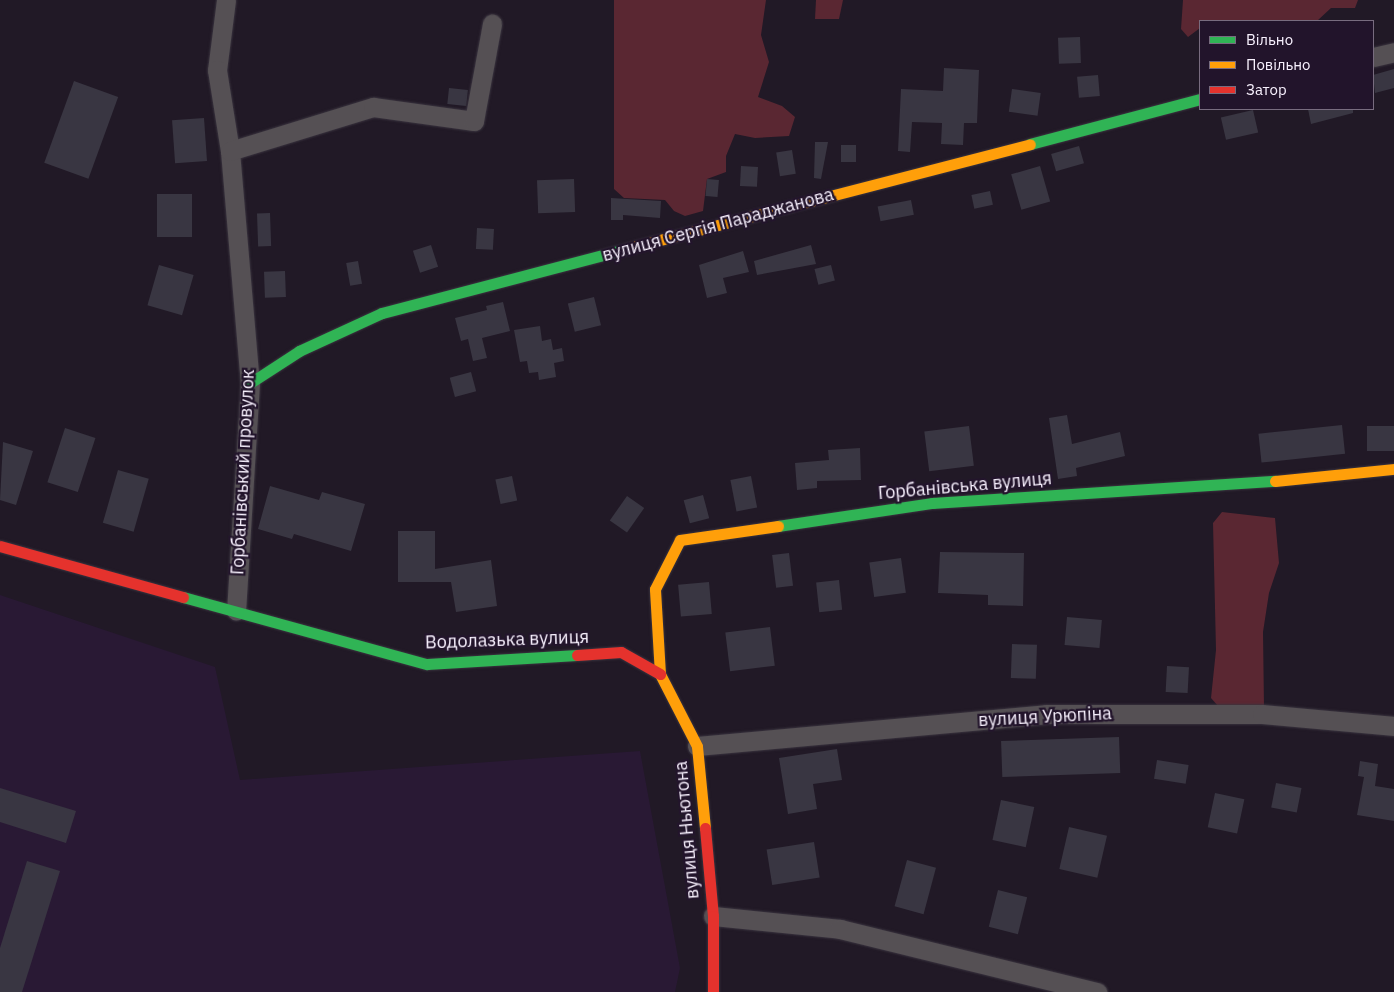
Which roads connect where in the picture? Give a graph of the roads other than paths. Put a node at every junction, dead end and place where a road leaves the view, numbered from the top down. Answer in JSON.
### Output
{"nodes":[{"id":1,"x":226,"y":0,"type":"edge"},
{"id":2,"x":492,"y":24,"type":"dead end"},
{"id":3,"x":1394,"y":52,"type":"edge"},
{"id":4,"x":1374,"y":57,"type":"edge"},
{"id":5,"x":1199,"y":99,"type":"edge"},
{"id":6,"x":230,"y":151,"type":"junction"},
{"id":7,"x":250,"y":383,"type":"junction"},
{"id":8,"x":1394,"y":469,"type":"edge"},
{"id":9,"x":0,"y":546,"type":"edge"},
{"id":10,"x":236,"y":610,"type":"junction"},
{"id":11,"x":660,"y":674,"type":"junction"},
{"id":12,"x":1394,"y":726,"type":"edge"},
{"id":13,"x":697,"y":746,"type":"junction"},
{"id":14,"x":713,"y":916,"type":"junction"},
{"id":15,"x":713,"y":992,"type":"edge"},
{"id":16,"x":1097,"y":992,"type":"edge"}],
"edges":[{"from":1,"to":6,"type":"street","name":"Горбанівський провулок"},
{"from":2,"to":6,"type":"street"},
{"from":3,"to":4,"type":"street"},
{"from":5,"to":7,"type":"street","name":"вулиця Сергія Параджанова"},
{"from":6,"to":7,"type":"street","name":"Горбанівський провулок"},
{"from":7,"to":10,"type":"street","name":"Горбанівський провулок"},
{"from":8,"to":11,"type":"street","name":"Горбанівська вулиця"},
{"from":9,"to":10,"type":"street"},
{"from":10,"to":11,"type":"street","name":"Водолазька вулиця"},
{"from":11,"to":13,"type":"street","name":"вулиця Ньютона"},
{"from":12,"to":13,"type":"street","name":"вулиця Урюпіна"},
{"from":13,"to":14,"type":"street","name":"вулиця Ньютона"},
{"from":14,"to":15,"type":"street","name":"вулиця Ньютона"},
{"from":14,"to":16,"type":"street"}]}
